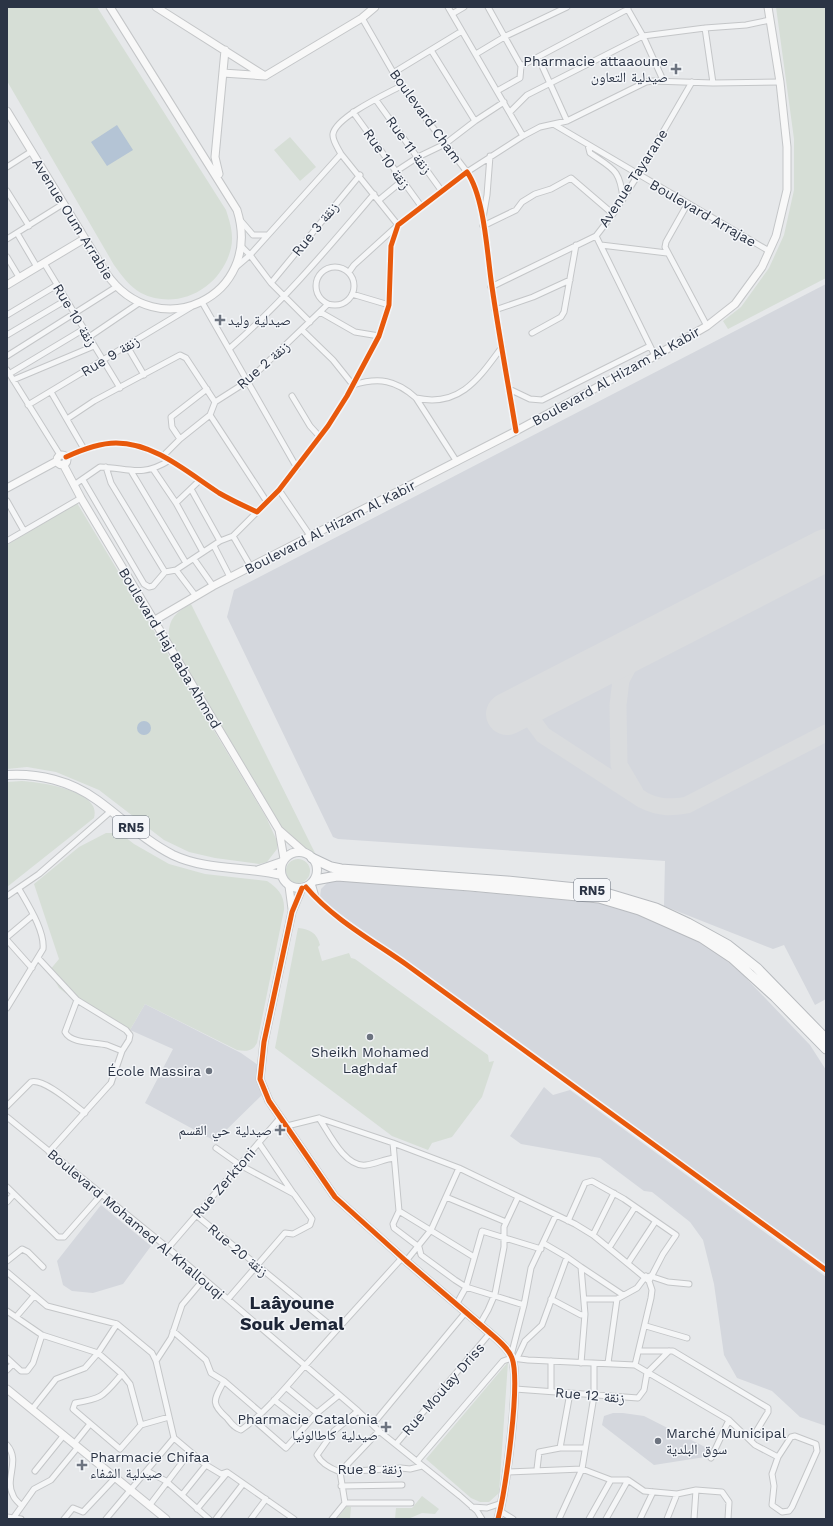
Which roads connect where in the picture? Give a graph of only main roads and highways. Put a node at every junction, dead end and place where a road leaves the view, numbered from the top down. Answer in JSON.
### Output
{"nodes":[{"id":1,"x":7,"y":775,"type":"edge"},
{"id":2,"x":312,"y":858,"type":"junction"},
{"id":3,"x":283,"y":860,"type":"junction"},
{"id":4,"x":259,"y":870,"type":"junction"},
{"id":5,"x":281,"y":875,"type":"junction"},
{"id":6,"x":309,"y":884,"type":"junction"},
{"id":7,"x":826,"y":1039,"type":"edge"},
{"id":8,"x":826,"y":1049,"type":"edge"}],
"edges":[{"from":1,"to":4,"type":"main road","number":"RN5"},
{"from":2,"to":3,"type":"main road","number":"RN5"},
{"from":2,"to":6,"type":"main road"},
{"from":2,"to":7,"type":"highway","number":"RN5"},
{"from":3,"to":4,"type":"main road","number":"RN5"},
{"from":3,"to":5,"type":"main road"},
{"from":4,"to":5,"type":"main road","number":"RN5"},
{"from":5,"to":6,"type":"main road","number":"RN5"},
{"from":6,"to":8,"type":"highway","number":"RN5"}]}
